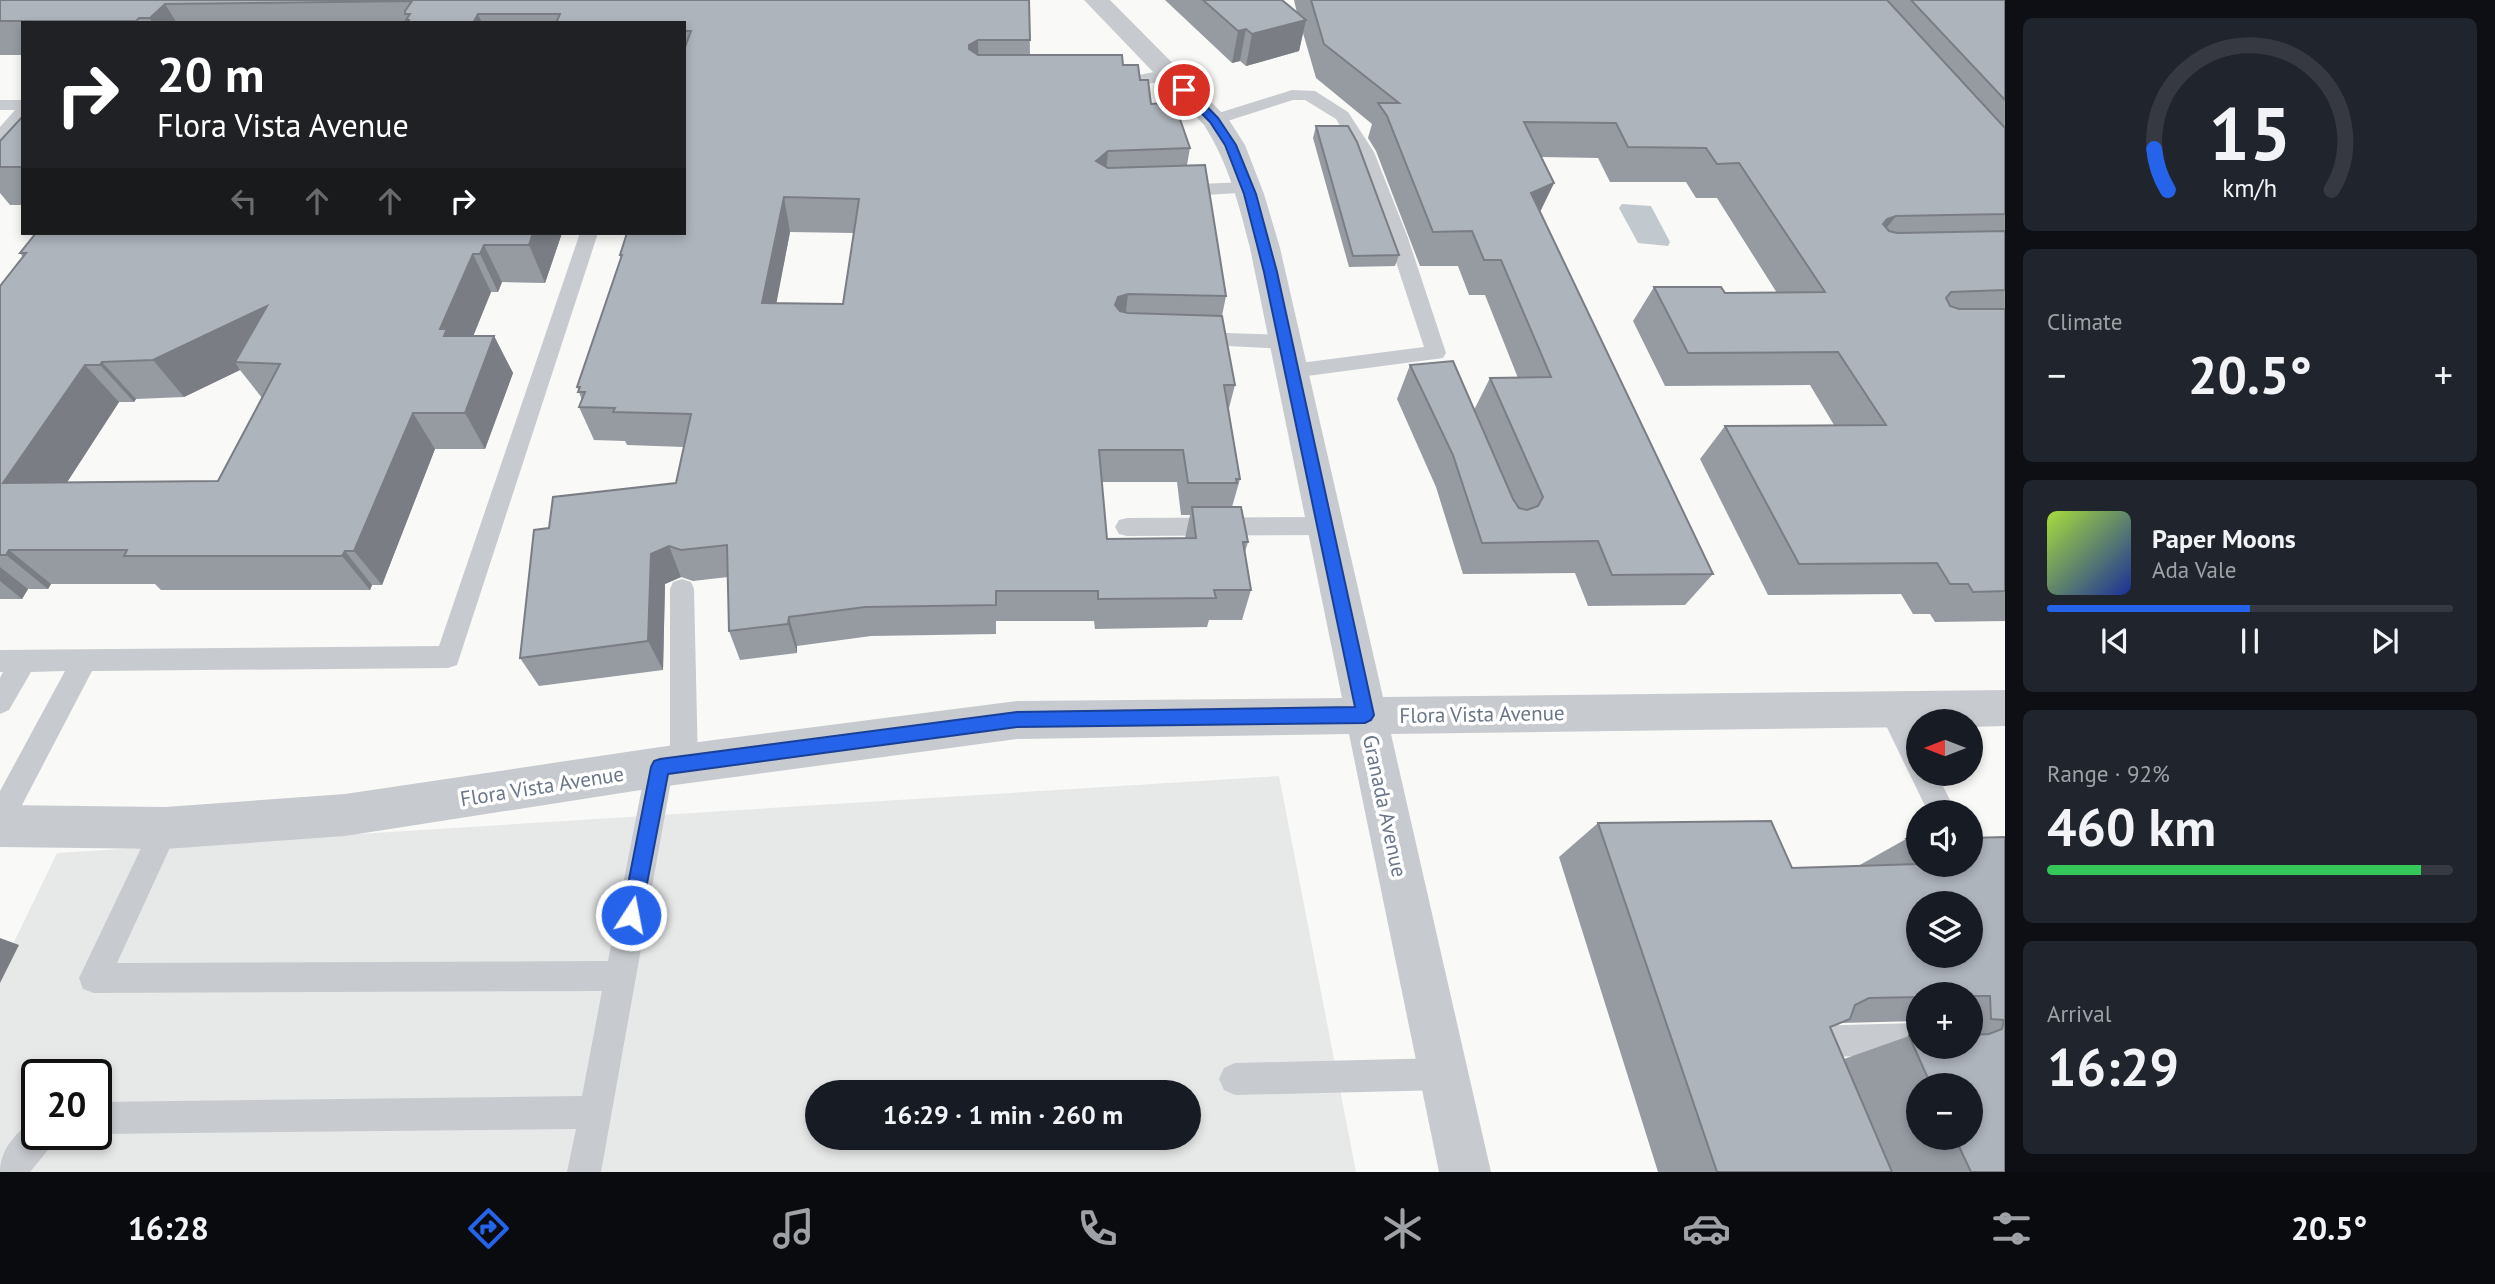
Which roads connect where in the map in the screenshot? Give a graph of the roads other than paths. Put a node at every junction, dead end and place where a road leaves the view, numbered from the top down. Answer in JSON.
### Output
{"nodes":[{"id":1,"x":1096,"y":0,"type":"edge"},
{"id":2,"x":1169,"y":74,"type":"junction"},
{"id":3,"x":1095,"y":81,"type":"edge"},
{"id":4,"x":0,"y":105,"type":"edge"},
{"id":5,"x":21,"y":105,"type":"edge"},
{"id":6,"x":21,"y":114,"type":"edge"},
{"id":7,"x":1214,"y":120,"type":"junction"},
{"id":8,"x":0,"y":137,"type":"edge"},
{"id":9,"x":1247,"y":188,"type":"junction"},
{"id":10,"x":1159,"y":192,"type":"edge"},
{"id":11,"x":588,"y":235,"type":"edge"},
{"id":12,"x":1178,"y":339,"type":"edge"},
{"id":13,"x":1436,"y":353,"type":"junction"},
{"id":14,"x":1289,"y":357,"type":"junction"},
{"id":15,"x":1447,"y":379,"type":"edge"},
{"id":16,"x":1325,"y":526,"type":"junction"},
{"id":17,"x":1127,"y":527,"type":"dead end"},
{"id":18,"x":682,"y":589,"type":"dead end"},
{"id":19,"x":85,"y":660,"type":"junction"},
{"id":20,"x":12,"y":661,"type":"edge"},
{"id":21,"x":0,"y":702,"type":"edge"},
{"id":22,"x":2005,"y":708,"type":"edge"},
{"id":23,"x":1891,"y":709,"type":"junction"},
{"id":24,"x":1365,"y":715,"type":"junction"},
{"id":25,"x":1906,"y":739,"type":"edge"},
{"id":26,"x":672,"y":765,"type":"junction"},
{"id":27,"x":0,"y":819,"type":"edge"},
{"id":28,"x":0,"y":826,"type":"edge"},
{"id":29,"x":165,"y":828,"type":"junction"},
{"id":30,"x":620,"y":976,"type":"junction"},
{"id":31,"x":1906,"y":1040,"type":"edge"},
{"id":32,"x":1444,"y":1074,"type":"junction"},
{"id":33,"x":1824,"y":1077,"type":"edge"},
{"id":34,"x":1235,"y":1079,"type":"dead end"},
{"id":35,"x":595,"y":1112,"type":"junction"},
{"id":36,"x":112,"y":1118,"type":"edge"},
{"id":37,"x":26,"y":1150,"type":"edge"},
{"id":38,"x":9,"y":1172,"type":"edge"},
{"id":39,"x":584,"y":1172,"type":"edge"},
{"id":40,"x":1465,"y":1172,"type":"edge"}],
"edges":[{"from":1,"to":2,"type":"street","name":"Granada Avenue"},
{"from":2,"to":3,"type":"lane"},
{"from":2,"to":7,"type":"street","name":"Granada Avenue"},
{"from":4,"to":5,"type":"lane"},
{"from":6,"to":8,"type":"lane"},
{"from":7,"to":9,"type":"street","name":"Granada Avenue"},
{"from":7,"to":13,"type":"lane"},
{"from":9,"to":10,"type":"lane"},
{"from":9,"to":14,"type":"street","name":"Granada Avenue"},
{"from":11,"to":19,"type":"lane"},
{"from":12,"to":14,"type":"lane"},
{"from":13,"to":14,"type":"lane"},
{"from":13,"to":15,"type":"lane"},
{"from":14,"to":16,"type":"street","name":"Granada Avenue"},
{"from":16,"to":17,"type":"lane"},
{"from":16,"to":24,"type":"street","name":"Granada Avenue"},
{"from":18,"to":26,"type":"lane"},
{"from":19,"to":20,"type":"lane"},
{"from":19,"to":27,"type":"lane"},
{"from":20,"to":21,"type":"lane"},
{"from":22,"to":23,"type":"street","name":"Flora Vista Avenue"},
{"from":23,"to":24,"type":"street","name":"Flora Vista Avenue"},
{"from":23,"to":25,"type":"lane"},
{"from":24,"to":26,"type":"street","name":"Flora Vista Avenue"},
{"from":24,"to":32,"type":"street","name":"Granada Avenue"},
{"from":26,"to":29,"type":"street","name":"Flora Vista Avenue"},
{"from":26,"to":30,"type":"lane"},
{"from":28,"to":29,"type":"street","name":"Flora Vista Avenue"},
{"from":29,"to":30,"type":"lane"},
{"from":30,"to":35,"type":"lane"},
{"from":31,"to":33,"type":"lane"},
{"from":32,"to":34,"type":"lane"},
{"from":32,"to":40,"type":"street","name":"Granada Avenue"},
{"from":35,"to":36,"type":"lane"},
{"from":35,"to":39,"type":"lane"},
{"from":37,"to":38,"type":"lane"}]}
